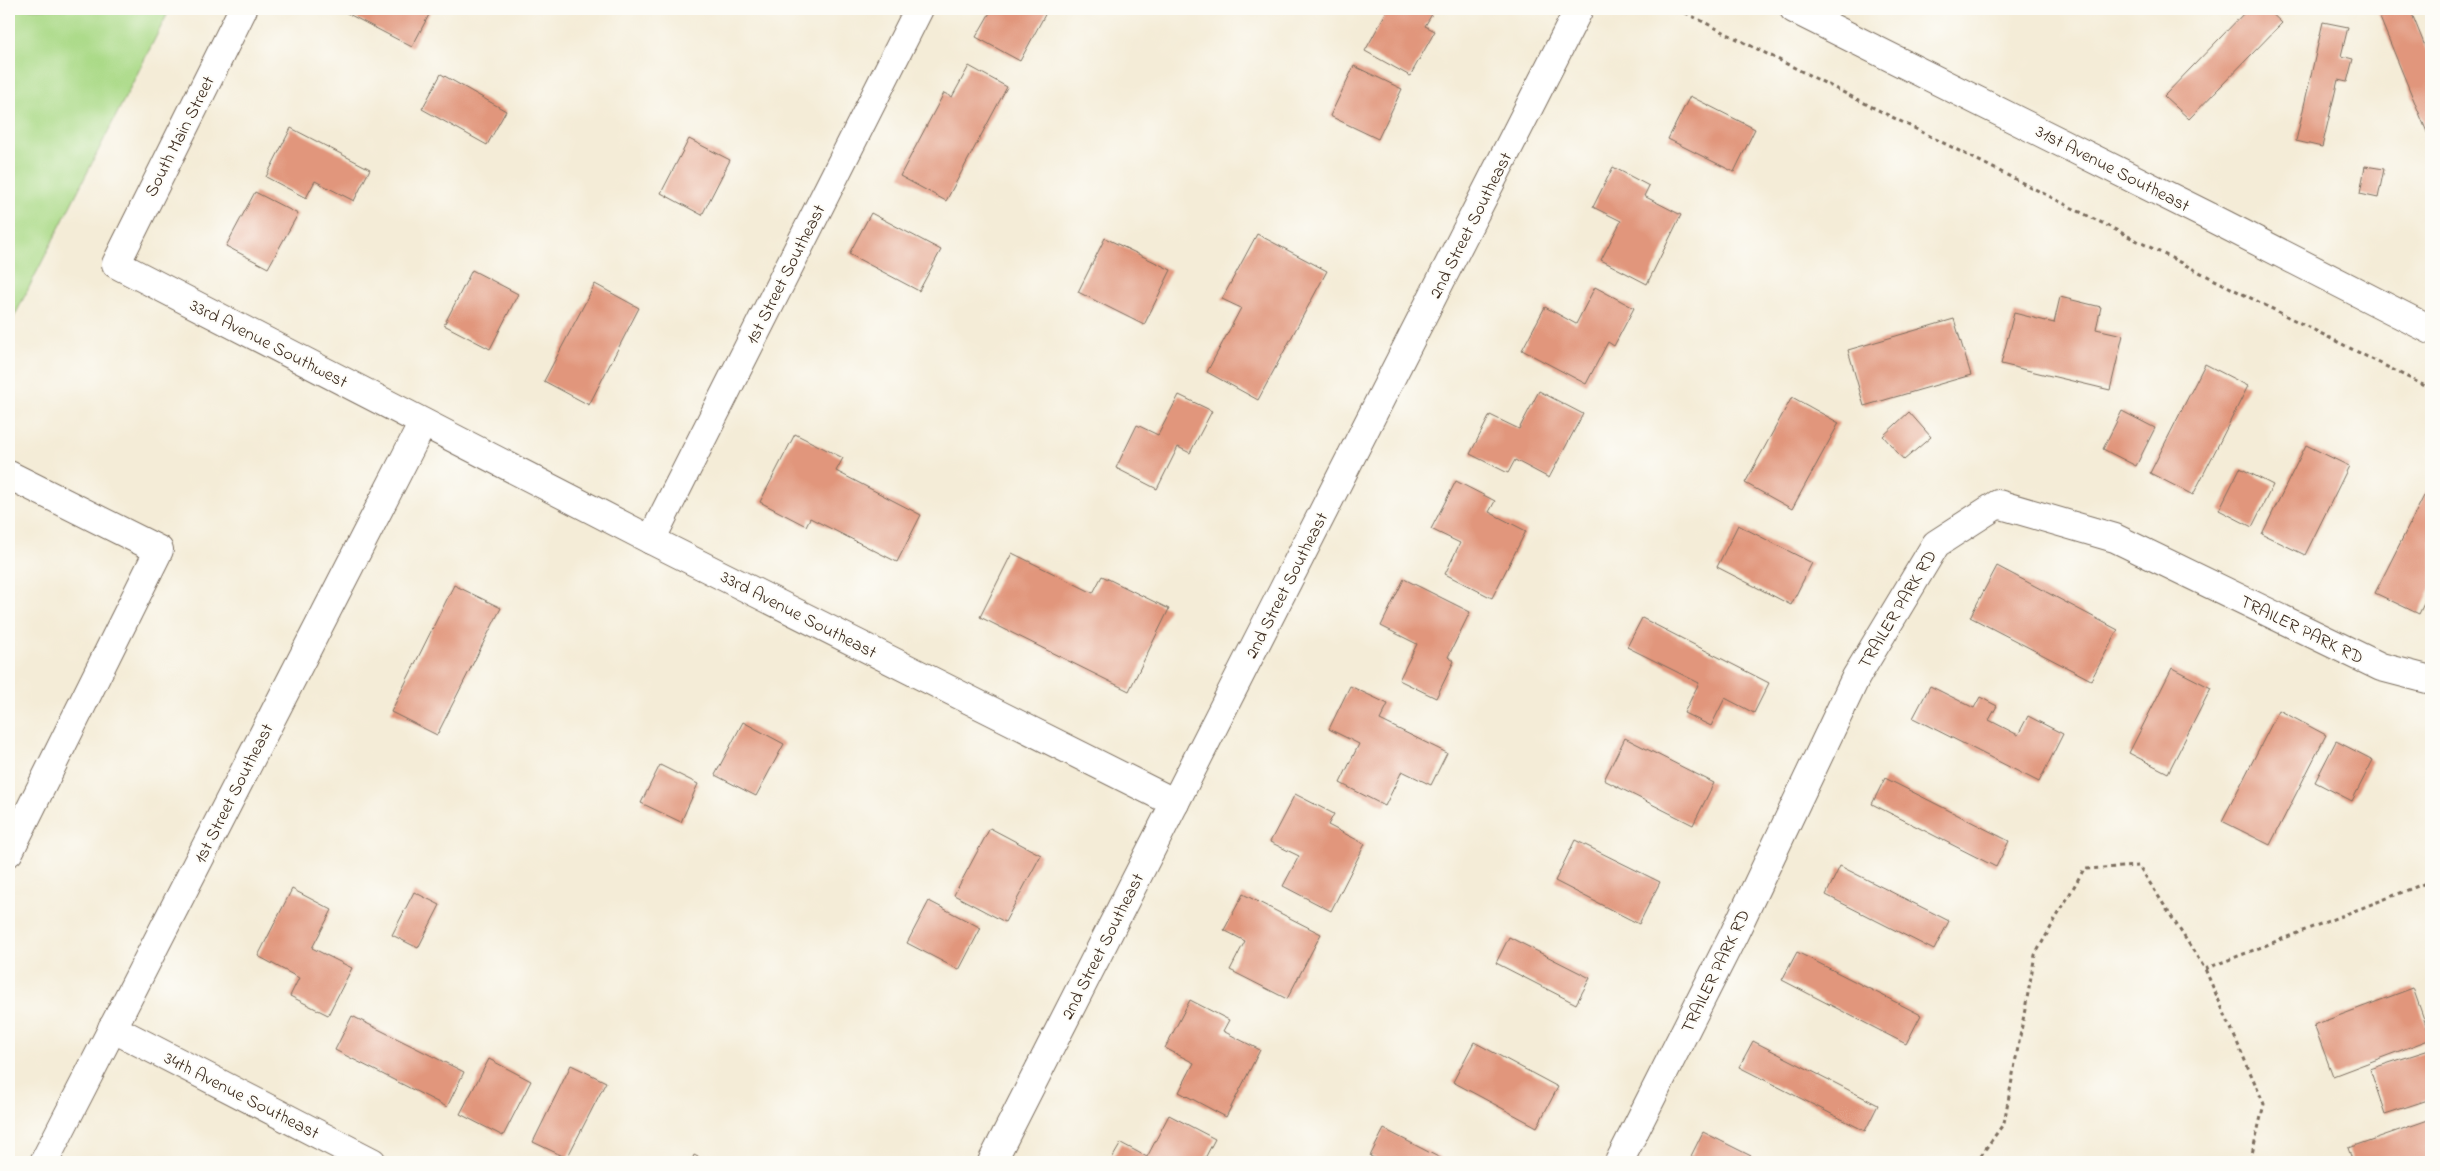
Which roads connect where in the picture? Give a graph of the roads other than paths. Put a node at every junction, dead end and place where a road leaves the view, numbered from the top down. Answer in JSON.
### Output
{"nodes":[{"id":1,"x":243,"y":9,"type":"edge"},
{"id":2,"x":918,"y":9,"type":"edge"},
{"id":3,"x":1579,"y":9,"type":"edge"},
{"id":4,"x":1794,"y":9,"type":"edge"},
{"id":5,"x":116,"y":264,"type":"joint"},
{"id":6,"x":2431,"y":330,"type":"edge"},
{"id":7,"x":423,"y":423,"type":"junction"},
{"id":8,"x":9,"y":475,"type":"edge"},
{"id":9,"x":651,"y":540,"type":"junction"},
{"id":10,"x":2431,"y":680,"type":"edge"},
{"id":11,"x":1175,"y":803,"type":"junction"},
{"id":12,"x":9,"y":852,"type":"edge"},
{"id":13,"x":112,"y":1028,"type":"junction"},
{"id":14,"x":44,"y":1162,"type":"edge"},
{"id":15,"x":372,"y":1162,"type":"edge"},
{"id":16,"x":992,"y":1162,"type":"edge"},
{"id":17,"x":1620,"y":1162,"type":"edge"}],
"edges":[{"from":1,"to":5,"type":"street","name":"South Main Street"},
{"from":2,"to":9,"type":"street","name":"1st Street Southeast"},
{"from":3,"to":11,"type":"street","name":"2nd Street Southeast"},
{"from":4,"to":6,"type":"street","name":"31st Avenue Southeast"},
{"from":5,"to":7,"type":"street","name":"33rd Avenue Southwest"},
{"from":7,"to":9,"type":"street","name":"33rd Avenue Southeast"},
{"from":7,"to":13,"type":"street","name":"1st Street Southeast"},
{"from":8,"to":12,"type":"street"},
{"from":9,"to":11,"type":"street","name":"33rd Avenue Southeast"},
{"from":10,"to":17,"type":"street","name":"TRAILER PARK RD"},
{"from":11,"to":16,"type":"street","name":"2nd Street Southeast"},
{"from":13,"to":14,"type":"street","name":"1st Street Southeast"},
{"from":13,"to":15,"type":"street","name":"34th Avenue Southeast"}]}
